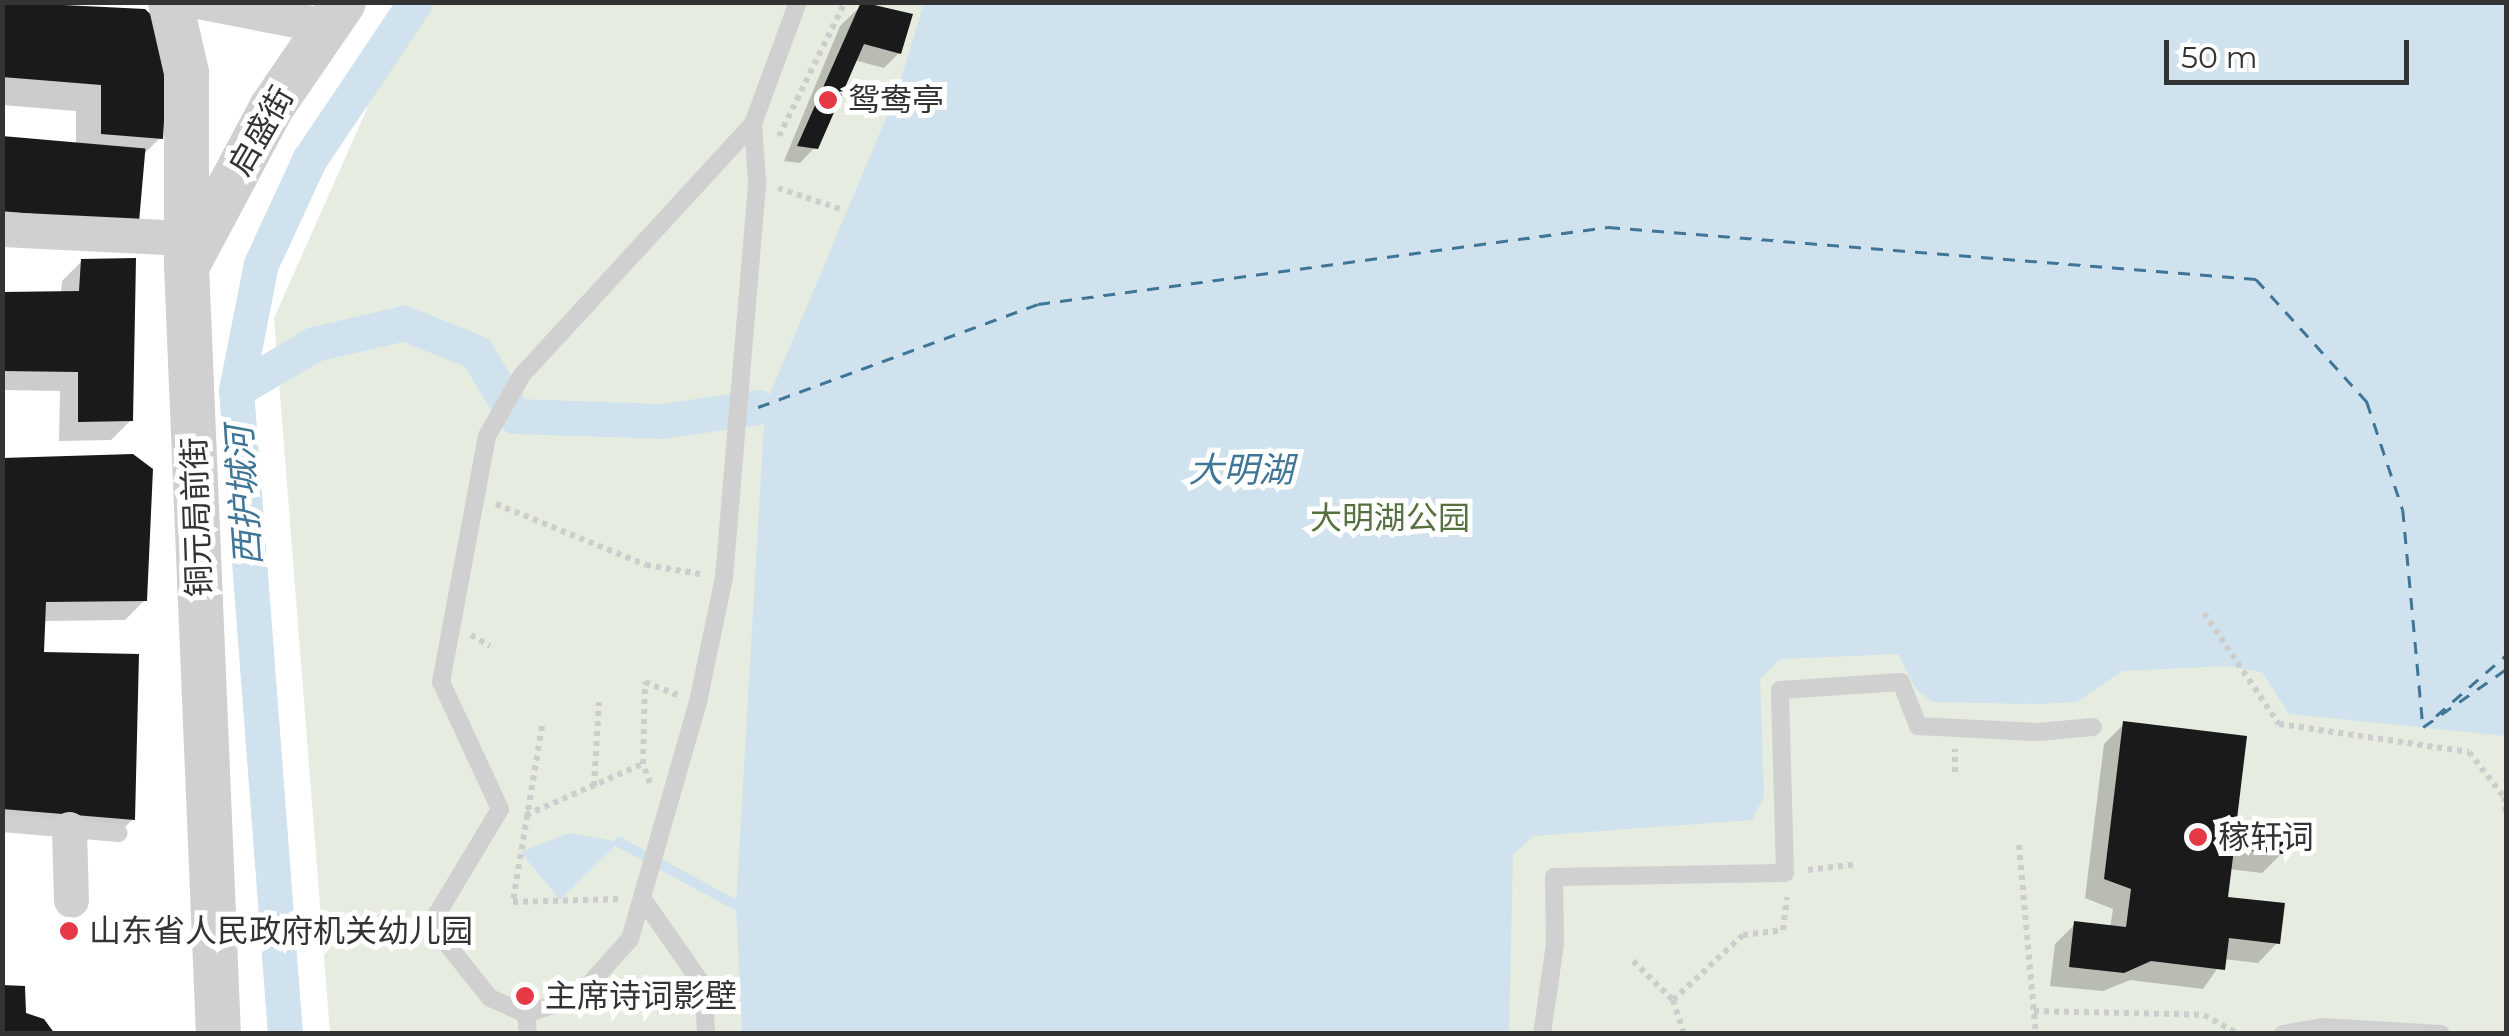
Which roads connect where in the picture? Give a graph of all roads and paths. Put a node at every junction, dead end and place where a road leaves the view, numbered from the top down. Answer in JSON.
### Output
{"nodes":[{"id":1,"x":170,"y":2,"type":"edge"},
{"id":2,"x":203,"y":2,"type":"edge"},
{"id":3,"x":798,"y":2,"type":"edge"},
{"id":4,"x":845,"y":2,"type":"edge"},
{"id":5,"x":914,"y":2,"type":"edge"},
{"id":6,"x":924,"y":2,"type":"edge"},
{"id":7,"x":335,"y":14,"type":"edge"},
{"id":8,"x":753,"y":124,"type":"junction"},
{"id":9,"x":756,"y":180,"type":"junction"},
{"id":10,"x":843,"y":210,"type":"dead end"},
{"id":11,"x":2,"y":229,"type":"edge"},
{"id":12,"x":186,"y":252,"type":"junction"},
{"id":13,"x":476,"y":497,"type":"junction"},
{"id":14,"x":724,"y":578,"type":"junction"},
{"id":15,"x":2204,"y":613,"type":"dead end"},
{"id":16,"x":645,"y":682,"type":"dead end"},
{"id":17,"x":599,"y":702,"type":"dead end"},
{"id":18,"x":542,"y":726,"type":"dead end"},
{"id":19,"x":2093,"y":727,"type":"dead end"},
{"id":20,"x":643,"y":764,"type":"junction"},
{"id":21,"x":594,"y":786,"type":"junction"},
{"id":22,"x":2505,"y":797,"type":"edge"},
{"id":23,"x":500,"y":809,"type":"junction"},
{"id":24,"x":2506,"y":814,"type":"edge"},
{"id":25,"x":527,"y":816,"type":"junction"},
{"id":26,"x":664,"y":818,"type":"junction"},
{"id":27,"x":2,"y":823,"type":"edge"},
{"id":28,"x":69,"y":829,"type":"junction"},
{"id":29,"x":120,"y":833,"type":"dead end"},
{"id":30,"x":2019,"y":845,"type":"dead end"},
{"id":31,"x":1858,"y":864,"type":"dead end"},
{"id":32,"x":1785,"y":873,"type":"junction"},
{"id":33,"x":644,"y":891,"type":"junction"},
{"id":34,"x":71,"y":900,"type":"dead end"},
{"id":35,"x":1633,"y":960,"type":"dead end"},
{"id":36,"x":1673,"y":1000,"type":"junction"},
{"id":37,"x":2034,"y":1011,"type":"junction"},
{"id":38,"x":527,"y":1024,"type":"edge"},
{"id":39,"x":218,"y":1034,"type":"edge"},
{"id":40,"x":706,"y":1034,"type":"edge"},
{"id":41,"x":1542,"y":1034,"type":"edge"},
{"id":42,"x":1684,"y":1034,"type":"edge"},
{"id":43,"x":2036,"y":1034,"type":"edge"},
{"id":44,"x":2238,"y":1034,"type":"edge"},
{"id":45,"x":2284,"y":1034,"type":"edge"},
{"id":46,"x":2441,"y":1034,"type":"edge"}],
"edges":[{"from":1,"to":12,"type":"street","name":"铜元局前街"},
{"from":2,"to":7,"type":"street"},
{"from":3,"to":8,"type":"lane"},
{"from":4,"to":9,"type":"path"},
{"from":5,"to":6,"type":"path"},
{"from":7,"to":12,"type":"street","name":"启盛街"},
{"from":8,"to":9,"type":"lane"},
{"from":8,"to":13,"type":"lane"},
{"from":9,"to":10,"type":"path"},
{"from":9,"to":14,"type":"lane"},
{"from":11,"to":12,"type":"street"},
{"from":12,"to":39,"type":"street","name":"铜元局前街"},
{"from":13,"to":14,"type":"path"},
{"from":13,"to":23,"type":"lane"},
{"from":14,"to":26,"type":"lane"},
{"from":15,"to":22,"type":"path"},
{"from":16,"to":20,"type":"path"},
{"from":17,"to":21,"type":"path"},
{"from":18,"to":25,"type":"path"},
{"from":19,"to":32,"type":"lane"},
{"from":20,"to":21,"type":"path"},
{"from":20,"to":26,"type":"path"},
{"from":21,"to":25,"type":"path"},
{"from":22,"to":24,"type":"path"},
{"from":23,"to":25,"type":"path"},
{"from":23,"to":38,"type":"lane"},
{"from":25,"to":33,"type":"path"},
{"from":26,"to":33,"type":"lane"},
{"from":27,"to":28,"type":"lane"},
{"from":28,"to":29,"type":"lane"},
{"from":28,"to":34,"type":"street"},
{"from":30,"to":37,"type":"path"},
{"from":31,"to":32,"type":"path"},
{"from":32,"to":36,"type":"path"},
{"from":32,"to":41,"type":"lane"},
{"from":33,"to":38,"type":"lane"},
{"from":33,"to":40,"type":"lane"},
{"from":35,"to":36,"type":"path"},
{"from":36,"to":42,"type":"path"},
{"from":37,"to":43,"type":"path"},
{"from":37,"to":44,"type":"path"},
{"from":45,"to":46,"type":"lane"}]}
